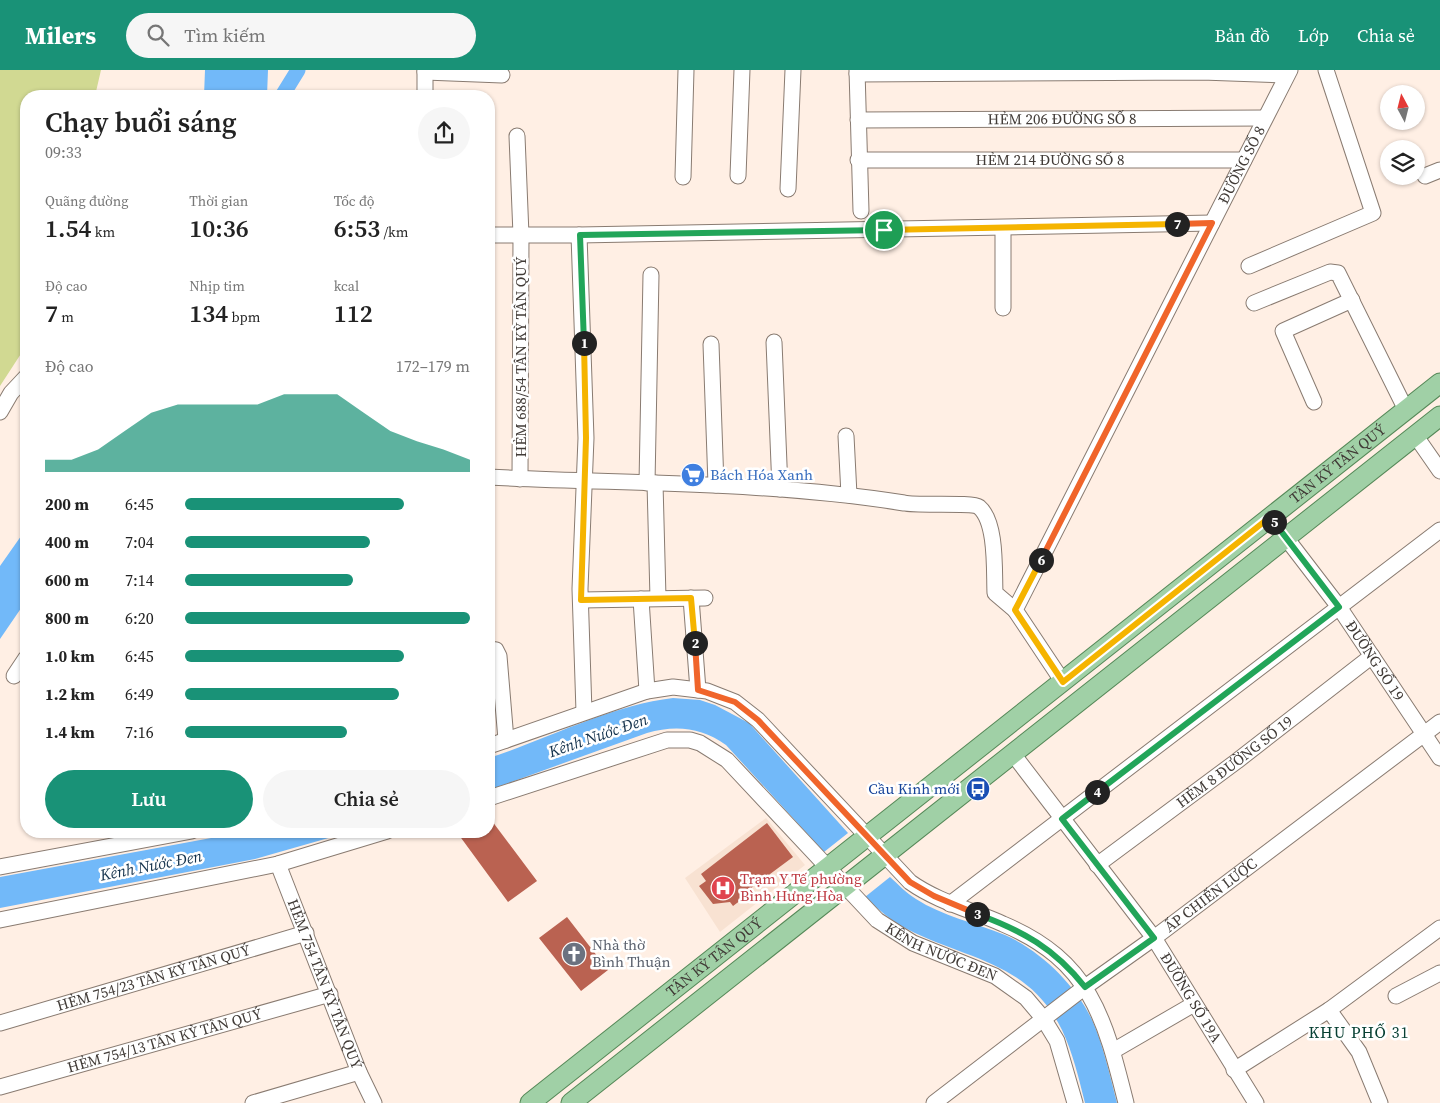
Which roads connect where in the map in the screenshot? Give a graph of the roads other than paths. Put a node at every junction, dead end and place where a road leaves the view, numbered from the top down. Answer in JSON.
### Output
{"nodes":[{"id":1,"x":686,"y":70,"type":"edge"},
{"id":2,"x":742,"y":70,"type":"edge"},
{"id":3,"x":793,"y":70,"type":"edge"},
{"id":4,"x":1326,"y":70,"type":"edge"},
{"id":5,"x":425,"y":71,"type":"edge"},
{"id":6,"x":858,"y":72,"type":"edge"},
{"id":7,"x":1288,"y":72,"type":"edge"},
{"id":8,"x":502,"y":75,"type":"dead end"},
{"id":9,"x":425,"y":90,"type":"edge"},
{"id":10,"x":1266,"y":118,"type":"junction"},
{"id":11,"x":858,"y":120,"type":"junction"},
{"id":12,"x":517,"y":136,"type":"dead end"},
{"id":13,"x":858,"y":160,"type":"junction"},
{"id":14,"x":1244,"y":160,"type":"junction"},
{"id":15,"x":1440,"y":170,"type":"edge"},
{"id":16,"x":738,"y":176,"type":"dead end"},
{"id":17,"x":1425,"y":176,"type":"dead end"},
{"id":18,"x":683,"y":177,"type":"dead end"},
{"id":19,"x":788,"y":189,"type":"dead end"},
{"id":20,"x":861,"y":212,"type":"dead end"},
{"id":21,"x":1212,"y":223,"type":"junction"},
{"id":22,"x":1003,"y":228,"type":"junction"},
{"id":23,"x":495,"y":235,"type":"edge"},
{"id":24,"x":521,"y":235,"type":"junction"},
{"id":25,"x":580,"y":235,"type":"junction"},
{"id":26,"x":1249,"y":266,"type":"dead end"},
{"id":27,"x":651,"y":275,"type":"dead end"},
{"id":28,"x":1352,"y":300,"type":"junction"},
{"id":29,"x":1254,"y":303,"type":"dead end"},
{"id":30,"x":1004,"y":308,"type":"dead end"},
{"id":31,"x":774,"y":342,"type":"dead end"},
{"id":32,"x":710,"y":344,"type":"dead end"},
{"id":33,"x":20,"y":383,"type":"edge"},
{"id":34,"x":1440,"y":383,"type":"edge"},
{"id":35,"x":1314,"y":402,"type":"dead end"},
{"id":36,"x":1406,"y":410,"type":"junction"},
{"id":37,"x":0,"y":412,"type":"edge"},
{"id":38,"x":1440,"y":416,"type":"edge"},
{"id":39,"x":1415,"y":435,"type":"junction"},
{"id":40,"x":846,"y":436,"type":"dead end"},
{"id":41,"x":1440,"y":471,"type":"edge"},
{"id":42,"x":495,"y":477,"type":"edge"},
{"id":43,"x":520,"y":479,"type":"junction"},
{"id":44,"x":584,"y":482,"type":"junction"},
{"id":45,"x":651,"y":483,"type":"junction"},
{"id":46,"x":716,"y":485,"type":"junction"},
{"id":47,"x":780,"y":489,"type":"junction"},
{"id":48,"x":849,"y":495,"type":"junction"},
{"id":49,"x":1270,"y":517,"type":"junction"},
{"id":50,"x":1440,"y":530,"type":"edge"},
{"id":51,"x":1286,"y":537,"type":"junction"},
{"id":52,"x":658,"y":598,"type":"junction"},
{"id":53,"x":641,"y":599,"type":"junction"},
{"id":54,"x":581,"y":600,"type":"junction"},
{"id":55,"x":1339,"y":607,"type":"junction"},
{"id":56,"x":1015,"y":610,"type":"junction"},
{"id":57,"x":495,"y":650,"type":"edge"},
{"id":58,"x":1372,"y":656,"type":"junction"},
{"id":59,"x":1063,"y":682,"type":"junction"},
{"id":60,"x":698,"y":690,"type":"junction"},
{"id":61,"x":647,"y":691,"type":"junction"},
{"id":62,"x":584,"y":712,"type":"junction"},
{"id":63,"x":1440,"y":722,"type":"edge"},
{"id":64,"x":1424,"y":735,"type":"junction"},
{"id":65,"x":506,"y":740,"type":"junction"},
{"id":66,"x":495,"y":744,"type":"edge"},
{"id":67,"x":1013,"y":754,"type":"junction"},
{"id":68,"x":1440,"y":758,"type":"edge"},
{"id":69,"x":495,"y":796,"type":"edge"},
{"id":70,"x":1062,"y":819,"type":"junction"},
{"id":71,"x":867,"y":837,"type":"junction"},
{"id":72,"x":155,"y":838,"type":"edge"},
{"id":73,"x":364,"y":838,"type":"edge"},
{"id":74,"x":884,"y":856,"type":"junction"},
{"id":75,"x":278,"y":864,"type":"junction"},
{"id":76,"x":1097,"y":865,"type":"junction"},
{"id":77,"x":0,"y":867,"type":"edge"},
{"id":78,"x":827,"y":868,"type":"junction"},
{"id":79,"x":844,"y":887,"type":"junction"},
{"id":80,"x":950,"y":904,"type":"junction"},
{"id":81,"x":0,"y":920,"type":"edge"},
{"id":82,"x":1440,"y":928,"type":"edge"},
{"id":83,"x":306,"y":933,"type":"junction"},
{"id":84,"x":1154,"y":938,"type":"junction"},
{"id":85,"x":1440,"y":973,"type":"edge"},
{"id":86,"x":1081,"y":990,"type":"junction"},
{"id":87,"x":330,"y":994,"type":"junction"},
{"id":88,"x":1396,"y":996,"type":"dead end"},
{"id":89,"x":1194,"y":1004,"type":"junction"},
{"id":90,"x":1329,"y":1010,"type":"junction"},
{"id":91,"x":1047,"y":1016,"type":"junction"},
{"id":92,"x":0,"y":1023,"type":"edge"},
{"id":93,"x":1113,"y":1051,"type":"junction"},
{"id":94,"x":1234,"y":1070,"type":"junction"},
{"id":95,"x":359,"y":1072,"type":"junction"},
{"id":96,"x":0,"y":1087,"type":"edge"},
{"id":97,"x":253,"y":1103,"type":"edge"},
{"id":98,"x":374,"y":1103,"type":"edge"},
{"id":99,"x":530,"y":1103,"type":"edge"},
{"id":100,"x":571,"y":1103,"type":"edge"},
{"id":101,"x":934,"y":1103,"type":"edge"},
{"id":102,"x":1075,"y":1103,"type":"edge"},
{"id":103,"x":1126,"y":1103,"type":"edge"},
{"id":104,"x":1256,"y":1103,"type":"edge"},
{"id":105,"x":1380,"y":1103,"type":"edge"}],
"edges":[{"from":1,"to":18,"type":"street"},
{"from":2,"to":16,"type":"street"},
{"from":3,"to":19,"type":"street"},
{"from":4,"to":26,"type":"street"},
{"from":5,"to":8,"type":"street"},
{"from":5,"to":9,"type":"street"},
{"from":6,"to":7,"type":"street"},
{"from":6,"to":11,"type":"street"},
{"from":7,"to":10,"type":"street","name":"ĐƯỜNG SỐ 8"},
{"from":10,"to":11,"type":"street","name":"HẺM 206 ĐƯỜNG SỐ 8"},
{"from":10,"to":14,"type":"street","name":"ĐƯỜNG SỐ 8"},
{"from":11,"to":13,"type":"street"},
{"from":12,"to":24,"type":"street","name":"HẺM 688/54 TÂN KỲ TÂN QUÝ"},
{"from":13,"to":14,"type":"street","name":"HẺM 214 ĐƯỜNG SỐ 8"},
{"from":13,"to":20,"type":"street"},
{"from":14,"to":21,"type":"street","name":"ĐƯỜNG SỐ 8"},
{"from":15,"to":17,"type":"street"},
{"from":21,"to":22,"type":"street"},
{"from":21,"to":56,"type":"street","name":"ĐƯỜNG SỐ 8"},
{"from":22,"to":25,"type":"street"},
{"from":22,"to":30,"type":"street"},
{"from":23,"to":24,"type":"street"},
{"from":24,"to":25,"type":"street"},
{"from":24,"to":43,"type":"street","name":"HẺM 688/54 TÂN KỲ TÂN QUÝ"},
{"from":25,"to":44,"type":"street"},
{"from":27,"to":45,"type":"street"},
{"from":28,"to":29,"type":"street"},
{"from":28,"to":35,"type":"street"},
{"from":28,"to":36,"type":"street"},
{"from":31,"to":47,"type":"street"},
{"from":32,"to":46,"type":"street"},
{"from":33,"to":37,"type":"street"},
{"from":34,"to":36,"type":"main road","name":"TÂN KỲ TÂN QUÝ"},
{"from":36,"to":49,"type":"main road","name":"TÂN KỲ TÂN QUÝ"},
{"from":38,"to":39,"type":"main road","name":"TÂN KỲ TÂN QUÝ"},
{"from":39,"to":41,"type":"street"},
{"from":39,"to":51,"type":"main road","name":"TÂN KỲ TÂN QUÝ"},
{"from":40,"to":48,"type":"street"},
{"from":42,"to":43,"type":"street"},
{"from":43,"to":44,"type":"street"},
{"from":44,"to":45,"type":"street"},
{"from":44,"to":54,"type":"street"},
{"from":45,"to":46,"type":"street"},
{"from":45,"to":52,"type":"street"},
{"from":46,"to":47,"type":"street"},
{"from":47,"to":48,"type":"street"},
{"from":48,"to":56,"type":"street"},
{"from":49,"to":51,"type":"street","name":"ĐƯỜNG SỐ 19"},
{"from":49,"to":59,"type":"main road","name":"TÂN KỲ TÂN QUÝ"},
{"from":50,"to":55,"type":"street"},
{"from":51,"to":55,"type":"street","name":"ĐƯỜNG SỐ 19"},
{"from":51,"to":67,"type":"main road","name":"TÂN KỲ TÂN QUÝ"},
{"from":52,"to":53,"type":"street"},
{"from":52,"to":60,"type":"street"},
{"from":53,"to":54,"type":"street"},
{"from":53,"to":61,"type":"street"},
{"from":54,"to":62,"type":"street"},
{"from":55,"to":58,"type":"street","name":"ĐƯỜNG SỐ 19"},
{"from":55,"to":70,"type":"street"},
{"from":56,"to":59,"type":"street"},
{"from":57,"to":65,"type":"street"},
{"from":58,"to":64,"type":"street","name":"ĐƯỜNG SỐ 19"},
{"from":58,"to":76,"type":"street","name":"HẺM 8 ĐƯỜNG SỐ 19"},
{"from":59,"to":71,"type":"main road","name":"TÂN KỲ TÂN QUÝ"},
{"from":60,"to":61,"type":"street"},
{"from":60,"to":71,"type":"street"},
{"from":61,"to":62,"type":"street"},
{"from":62,"to":65,"type":"street"},
{"from":63,"to":64,"type":"street","name":"ẤP CHIẾN LƯỢC"},
{"from":64,"to":68,"type":"street","name":"ĐƯỜNG SỐ 19"},
{"from":64,"to":84,"type":"street","name":"ẤP CHIẾN LƯỢC"},
{"from":65,"to":66,"type":"street"},
{"from":67,"to":70,"type":"street","name":"ĐƯỜNG SỐ 19A"},
{"from":67,"to":74,"type":"main road","name":"TÂN KỲ TÂN QUÝ"},
{"from":69,"to":78,"type":"street","name":"KÊNH NƯỚC ĐEN"},
{"from":70,"to":76,"type":"street","name":"ĐƯỜNG SỐ 19A"},
{"from":70,"to":80,"type":"street"},
{"from":71,"to":74,"type":"street"},
{"from":71,"to":78,"type":"main road","name":"TÂN KỲ TÂN QUÝ"},
{"from":72,"to":77,"type":"street"},
{"from":73,"to":75,"type":"street"},
{"from":74,"to":79,"type":"main road","name":"TÂN KỲ TÂN QUÝ"},
{"from":74,"to":80,"type":"street"},
{"from":75,"to":81,"type":"street"},
{"from":75,"to":83,"type":"street","name":"HẺM 754 TÂN KỲ TÂN QUÝ"},
{"from":76,"to":84,"type":"street","name":"ĐƯỜNG SỐ 19A"},
{"from":78,"to":79,"type":"street","name":"KÊNH NƯỚC ĐEN"},
{"from":78,"to":99,"type":"main road","name":"TÂN KỲ TÂN QUÝ"},
{"from":79,"to":91,"type":"street","name":"KÊNH NƯỚC ĐEN"},
{"from":79,"to":100,"type":"main road","name":"TÂN KỲ TÂN QUÝ"},
{"from":80,"to":86,"type":"street"},
{"from":82,"to":90,"type":"street"},
{"from":83,"to":87,"type":"street","name":"HẺM 754 TÂN KỲ TÂN QUÝ"},
{"from":83,"to":92,"type":"street","name":"HẺM 754/23 TÂN KỲ TÂN QUÝ"},
{"from":84,"to":86,"type":"street","name":"ẤP CHIẾN LƯỢC"},
{"from":84,"to":89,"type":"street","name":"ĐƯỜNG SỐ 19A"},
{"from":85,"to":88,"type":"street"},
{"from":86,"to":91,"type":"street","name":"ẤP CHIẾN LƯỢC"},
{"from":86,"to":93,"type":"street"},
{"from":87,"to":95,"type":"street","name":"HẺM 754 TÂN KỲ TÂN QUÝ"},
{"from":87,"to":96,"type":"street","name":"HẺM 754/13 TÂN KỲ TÂN QUÝ"},
{"from":89,"to":93,"type":"street"},
{"from":89,"to":94,"type":"street","name":"ĐƯỜNG SỐ 19A"},
{"from":90,"to":94,"type":"street"},
{"from":90,"to":105,"type":"street"},
{"from":91,"to":101,"type":"street","name":"ẤP CHIẾN LƯỢC"},
{"from":91,"to":102,"type":"street","name":"KÊNH NƯỚC ĐEN"},
{"from":93,"to":103,"type":"street"},
{"from":94,"to":104,"type":"street","name":"ĐƯỜNG SỐ 19A"},
{"from":95,"to":97,"type":"street"},
{"from":95,"to":98,"type":"street","name":"HẺM 754 TÂN KỲ TÂN QUÝ"}]}
